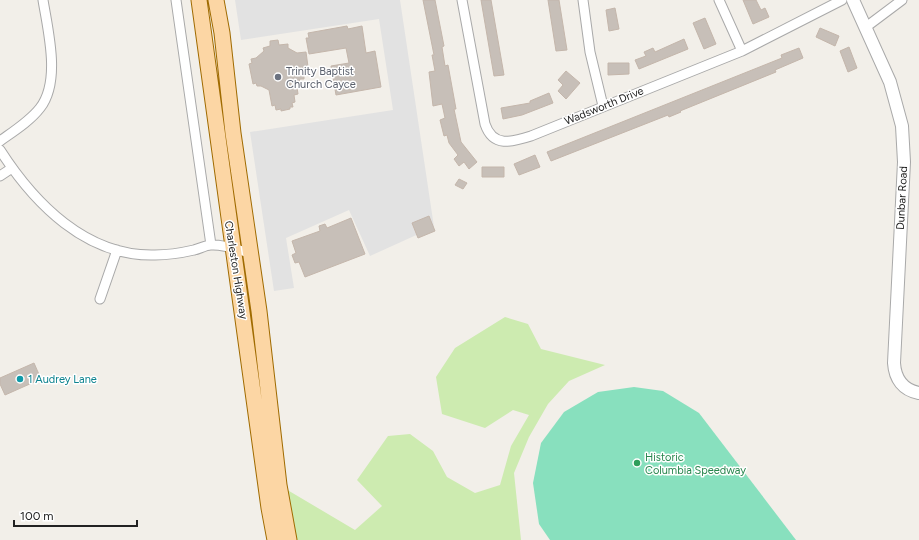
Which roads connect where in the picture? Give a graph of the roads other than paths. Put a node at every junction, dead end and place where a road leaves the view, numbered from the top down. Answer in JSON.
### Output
{"nodes":[{"id":1,"x":44,"y":0,"type":"edge"},
{"id":2,"x":176,"y":0,"type":"edge"},
{"id":3,"x":199,"y":0,"type":"edge"},
{"id":4,"x":216,"y":0,"type":"edge"},
{"id":5,"x":462,"y":0,"type":"edge"},
{"id":6,"x":584,"y":0,"type":"edge"},
{"id":7,"x":719,"y":0,"type":"edge"},
{"id":8,"x":842,"y":0,"type":"edge"},
{"id":9,"x":853,"y":0,"type":"edge"},
{"id":10,"x":902,"y":0,"type":"edge"},
{"id":11,"x":866,"y":26,"type":"junction"},
{"id":12,"x":742,"y":51,"type":"junction"},
{"id":13,"x":603,"y":106,"type":"junction"},
{"id":14,"x":0,"y":141,"type":"edge"},
{"id":15,"x":0,"y":150,"type":"edge"},
{"id":16,"x":12,"y":168,"type":"junction"},
{"id":17,"x":0,"y":176,"type":"edge"},
{"id":18,"x":211,"y":244,"type":"junction"},
{"id":19,"x":232,"y":248,"type":"junction"},
{"id":20,"x":117,"y":250,"type":"junction"},
{"id":21,"x":250,"y":253,"type":"junction"},
{"id":22,"x":100,"y":299,"type":"dead end"},
{"id":23,"x":919,"y":393,"type":"edge"},
{"id":24,"x":275,"y":540,"type":"edge"},
{"id":25,"x":289,"y":540,"type":"edge"}],
"edges":[{"from":1,"to":14,"type":"street"},
{"from":2,"to":18,"type":"street","name":"Charleston Highway"},
{"from":3,"to":19,"type":"main road","name":"Charleston Highway"},
{"from":4,"to":21,"type":"main road","name":"Charleston Highway"},
{"from":5,"to":13,"type":"street","name":"Wadsworth Drive"},
{"from":6,"to":13,"type":"street"},
{"from":7,"to":12,"type":"street"},
{"from":8,"to":12,"type":"street","name":"Wadsworth Drive"},
{"from":9,"to":11,"type":"street","name":"Dunbar Road"},
{"from":10,"to":11,"type":"street"},
{"from":11,"to":23,"type":"street","name":"Dunbar Road"},
{"from":12,"to":13,"type":"street","name":"Wadsworth Drive"},
{"from":15,"to":16,"type":"street"},
{"from":16,"to":17,"type":"street"},
{"from":16,"to":20,"type":"street"},
{"from":18,"to":19,"type":"street"},
{"from":18,"to":20,"type":"street"},
{"from":19,"to":21,"type":"street"},
{"from":19,"to":24,"type":"main road","name":"Charleston Highway"},
{"from":20,"to":22,"type":"street"},
{"from":21,"to":25,"type":"main road","name":"Charleston Highway"}]}
